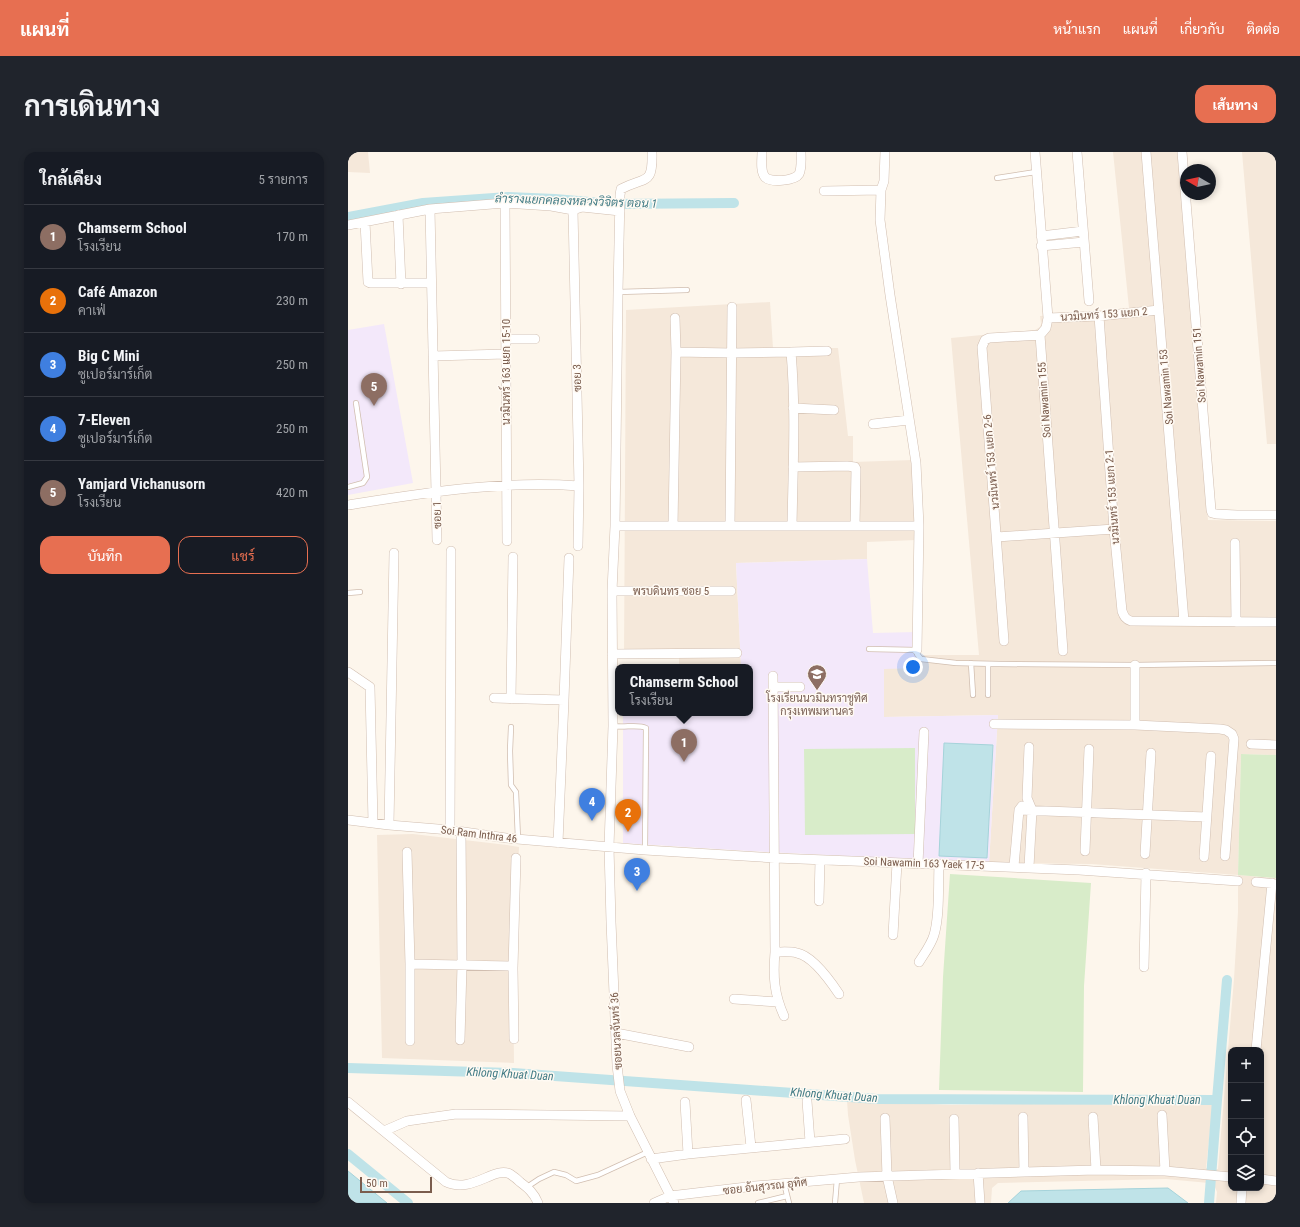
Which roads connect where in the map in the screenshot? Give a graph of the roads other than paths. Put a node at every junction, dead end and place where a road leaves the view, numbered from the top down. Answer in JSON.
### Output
{"nodes":[{"id":1,"x":652,"y":152,"type":"edge"},
{"id":2,"x":762,"y":152,"type":"edge"},
{"id":3,"x":801,"y":152,"type":"edge"},
{"id":4,"x":885,"y":152,"type":"edge"},
{"id":5,"x":1035,"y":152,"type":"edge"},
{"id":6,"x":1077,"y":152,"type":"edge"},
{"id":7,"x":1146,"y":152,"type":"edge"},
{"id":8,"x":1182,"y":152,"type":"edge"},
{"id":9,"x":1036,"y":172,"type":"junction"},
{"id":10,"x":997,"y":178,"type":"dead end"},
{"id":11,"x":881,"y":190,"type":"junction"},
{"id":12,"x":824,"y":191,"type":"dead end"},
{"id":13,"x":506,"y":203,"type":"junction"},
{"id":14,"x":430,"y":209,"type":"junction"},
{"id":15,"x":573,"y":210,"type":"junction"},
{"id":16,"x":620,"y":210,"type":"junction"},
{"id":17,"x":398,"y":215,"type":"junction"},
{"id":18,"x":365,"y":222,"type":"junction"},
{"id":19,"x":348,"y":225,"type":"edge"},
{"id":20,"x":1083,"y":231,"type":"junction"},
{"id":21,"x":1041,"y":236,"type":"junction"},
{"id":22,"x":1084,"y":242,"type":"junction"},
{"id":23,"x":1041,"y":246,"type":"junction"},
{"id":24,"x":431,"y":283,"type":"junction"},
{"id":25,"x":401,"y":284,"type":"junction"},
{"id":26,"x":687,"y":290,"type":"dead end"},
{"id":27,"x":618,"y":292,"type":"junction"},
{"id":28,"x":1089,"y":301,"type":"dead end"},
{"id":29,"x":732,"y":307,"type":"dead end"},
{"id":30,"x":1159,"y":310,"type":"junction"},
{"id":31,"x":1099,"y":316,"type":"junction"},
{"id":32,"x":675,"y":318,"type":"dead end"},
{"id":33,"x":1048,"y":318,"type":"junction"},
{"id":34,"x":1040,"y":335,"type":"junction"},
{"id":35,"x":506,"y":339,"type":"junction"},
{"id":36,"x":535,"y":339,"type":"dead end"},
{"id":37,"x":827,"y":351,"type":"dead end"},
{"id":38,"x":676,"y":352,"type":"junction"},
{"id":39,"x":791,"y":352,"type":"junction"},
{"id":40,"x":732,"y":353,"type":"junction"},
{"id":41,"x":506,"y":354,"type":"junction"},
{"id":42,"x":433,"y":356,"type":"junction"},
{"id":43,"x":356,"y":403,"type":"dead end"},
{"id":44,"x":793,"y":408,"type":"junction"},
{"id":45,"x":834,"y":410,"type":"dead end"},
{"id":46,"x":909,"y":420,"type":"junction"},
{"id":47,"x":873,"y":424,"type":"dead end"},
{"id":48,"x":793,"y":467,"type":"junction"},
{"id":49,"x":507,"y":485,"type":"junction"},
{"id":50,"x":579,"y":486,"type":"junction"},
{"id":51,"x":348,"y":487,"type":"edge"},
{"id":52,"x":436,"y":491,"type":"junction"},
{"id":53,"x":348,"y":505,"type":"edge"},
{"id":54,"x":1276,"y":515,"type":"edge"},
{"id":55,"x":615,"y":526,"type":"junction"},
{"id":56,"x":673,"y":526,"type":"junction"},
{"id":57,"x":730,"y":526,"type":"junction"},
{"id":58,"x":792,"y":526,"type":"junction"},
{"id":59,"x":855,"y":526,"type":"junction"},
{"id":60,"x":919,"y":526,"type":"junction"},
{"id":61,"x":1114,"y":529,"type":"junction"},
{"id":62,"x":1054,"y":532,"type":"junction"},
{"id":63,"x":997,"y":537,"type":"junction"},
{"id":64,"x":437,"y":540,"type":"dead end"},
{"id":65,"x":507,"y":541,"type":"dead end"},
{"id":66,"x":1235,"y":543,"type":"dead end"},
{"id":67,"x":578,"y":546,"type":"dead end"},
{"id":68,"x":451,"y":551,"type":"dead end"},
{"id":69,"x":394,"y":553,"type":"dead end"},
{"id":70,"x":513,"y":557,"type":"dead end"},
{"id":71,"x":569,"y":558,"type":"dead end"},
{"id":72,"x":612,"y":591,"type":"junction"},
{"id":73,"x":731,"y":591,"type":"dead end"},
{"id":74,"x":360,"y":592,"type":"dead end"},
{"id":75,"x":348,"y":593,"type":"edge"},
{"id":76,"x":1184,"y":622,"type":"junction"},
{"id":77,"x":1236,"y":622,"type":"junction"},
{"id":78,"x":1276,"y":622,"type":"edge"},
{"id":79,"x":1004,"y":641,"type":"dead end"},
{"id":80,"x":869,"y":649,"type":"dead end"},
{"id":81,"x":917,"y":650,"type":"junction"},
{"id":82,"x":1063,"y":651,"type":"dead end"},
{"id":83,"x":736,"y":653,"type":"dead end"},
{"id":84,"x":612,"y":654,"type":"junction"},
{"id":85,"x":971,"y":663,"type":"junction"},
{"id":86,"x":988,"y":664,"type":"junction"},
{"id":87,"x":1276,"y":664,"type":"edge"},
{"id":88,"x":1136,"y":665,"type":"junction"},
{"id":89,"x":348,"y":672,"type":"edge"},
{"id":90,"x":774,"y":676,"type":"dead end"},
{"id":91,"x":774,"y":687,"type":"junction"},
{"id":92,"x":800,"y":687,"type":"dead end"},
{"id":93,"x":973,"y":695,"type":"dead end"},
{"id":94,"x":988,"y":695,"type":"dead end"},
{"id":95,"x":494,"y":698,"type":"dead end"},
{"id":96,"x":511,"y":699,"type":"junction"},
{"id":97,"x":564,"y":700,"type":"junction"},
{"id":98,"x":994,"y":724,"type":"dead end"},
{"id":99,"x":1135,"y":725,"type":"junction"},
{"id":100,"x":613,"y":726,"type":"junction"},
{"id":101,"x":511,"y":727,"type":"dead end"},
{"id":102,"x":924,"y":732,"type":"dead end"},
{"id":103,"x":1251,"y":744,"type":"dead end"},
{"id":104,"x":1276,"y":745,"type":"edge"},
{"id":105,"x":1029,"y":747,"type":"dead end"},
{"id":106,"x":1089,"y":749,"type":"dead end"},
{"id":107,"x":1150,"y":753,"type":"dead end"},
{"id":108,"x":1211,"y":756,"type":"dead end"},
{"id":109,"x":1027,"y":798,"type":"junction"},
{"id":110,"x":1019,"y":810,"type":"junction"},
{"id":111,"x":1032,"y":810,"type":"junction"},
{"id":112,"x":1086,"y":813,"type":"junction"},
{"id":113,"x":1148,"y":814,"type":"junction"},
{"id":114,"x":1206,"y":816,"type":"junction"},
{"id":115,"x":348,"y":820,"type":"edge"},
{"id":116,"x":373,"y":823,"type":"junction"},
{"id":117,"x":389,"y":825,"type":"junction"},
{"id":118,"x":450,"y":830,"type":"junction"},
{"id":119,"x":461,"y":832,"type":"junction"},
{"id":120,"x":518,"y":839,"type":"junction"},
{"id":121,"x":558,"y":843,"type":"junction"},
{"id":122,"x":609,"y":847,"type":"junction"},
{"id":123,"x":645,"y":850,"type":"junction"},
{"id":124,"x":1085,"y":851,"type":"dead end"},
{"id":125,"x":407,"y":852,"type":"dead end"},
{"id":126,"x":1145,"y":854,"type":"dead end"},
{"id":127,"x":1225,"y":856,"type":"dead end"},
{"id":128,"x":1204,"y":857,"type":"dead end"},
{"id":129,"x":516,"y":858,"type":"dead end"},
{"id":130,"x":774,"y":858,"type":"junction"},
{"id":131,"x":820,"y":860,"type":"junction"},
{"id":132,"x":897,"y":863,"type":"junction"},
{"id":133,"x":918,"y":864,"type":"junction"},
{"id":134,"x":939,"y":864,"type":"junction"},
{"id":135,"x":1014,"y":866,"type":"junction"},
{"id":136,"x":1029,"y":867,"type":"junction"},
{"id":137,"x":1146,"y":874,"type":"junction"},
{"id":138,"x":1238,"y":881,"type":"dead end"},
{"id":139,"x":1256,"y":882,"type":"dead end"},
{"id":140,"x":1274,"y":884,"type":"edge"},
{"id":141,"x":819,"y":901,"type":"dead end"},
{"id":142,"x":893,"y":935,"type":"dead end"},
{"id":143,"x":775,"y":952,"type":"junction"},
{"id":144,"x":919,"y":962,"type":"dead end"},
{"id":145,"x":410,"y":964,"type":"junction"},
{"id":146,"x":462,"y":965,"type":"junction"},
{"id":147,"x":513,"y":966,"type":"junction"},
{"id":148,"x":1144,"y":967,"type":"dead end"},
{"id":149,"x":839,"y":994,"type":"dead end"},
{"id":150,"x":734,"y":999,"type":"dead end"},
{"id":151,"x":778,"y":1002,"type":"junction"},
{"id":152,"x":784,"y":1016,"type":"dead end"},
{"id":153,"x":616,"y":1033,"type":"junction"},
{"id":154,"x":514,"y":1039,"type":"dead end"},
{"id":155,"x":460,"y":1040,"type":"dead end"},
{"id":156,"x":410,"y":1042,"type":"dead end"},
{"id":157,"x":689,"y":1047,"type":"dead end"},
{"id":158,"x":1256,"y":1047,"type":"edge"},
{"id":159,"x":746,"y":1100,"type":"dead end"},
{"id":160,"x":807,"y":1101,"type":"dead end"},
{"id":161,"x":348,"y":1102,"type":"edge"},
{"id":162,"x":686,"y":1102,"type":"dead end"},
{"id":163,"x":1162,"y":1115,"type":"dead end"},
{"id":164,"x":630,"y":1116,"type":"junction"},
{"id":165,"x":1023,"y":1117,"type":"dead end"},
{"id":166,"x":1093,"y":1117,"type":"dead end"},
{"id":167,"x":885,"y":1118,"type":"dead end"},
{"id":168,"x":954,"y":1119,"type":"dead end"},
{"id":169,"x":384,"y":1131,"type":"junction"},
{"id":170,"x":845,"y":1139,"type":"dead end"},
{"id":171,"x":810,"y":1142,"type":"junction"},
{"id":172,"x":751,"y":1148,"type":"junction"},
{"id":173,"x":688,"y":1154,"type":"junction"},
{"id":174,"x":650,"y":1155,"type":"junction"},
{"id":175,"x":1096,"y":1170,"type":"junction"},
{"id":176,"x":1165,"y":1171,"type":"junction"},
{"id":177,"x":1024,"y":1172,"type":"junction"},
{"id":178,"x":955,"y":1173,"type":"junction"},
{"id":179,"x":978,"y":1173,"type":"junction"},
{"id":180,"x":887,"y":1176,"type":"junction"},
{"id":181,"x":1228,"y":1177,"type":"edge"},
{"id":182,"x":837,"y":1179,"type":"junction"},
{"id":183,"x":1264,"y":1179,"type":"edge"},
{"id":184,"x":1276,"y":1181,"type":"edge"},
{"id":185,"x":784,"y":1183,"type":"junction"},
{"id":186,"x":527,"y":1188,"type":"junction"},
{"id":187,"x":1242,"y":1191,"type":"edge"},
{"id":188,"x":787,"y":1196,"type":"junction"},
{"id":189,"x":672,"y":1199,"type":"edge"},
{"id":190,"x":538,"y":1203,"type":"edge"},
{"id":191,"x":654,"y":1203,"type":"edge"},
{"id":192,"x":758,"y":1203,"type":"edge"},
{"id":193,"x":789,"y":1203,"type":"edge"},
{"id":194,"x":835,"y":1203,"type":"edge"},
{"id":195,"x":892,"y":1203,"type":"edge"},
{"id":196,"x":980,"y":1203,"type":"edge"},
{"id":197,"x":1241,"y":1203,"type":"edge"}],
"edges":[{"from":1,"to":16,"type":"street","name":"ซอยนวลจันทร์ 36"},
{"from":2,"to":3,"type":"street"},
{"from":4,"to":11,"type":"street"},
{"from":5,"to":9,"type":"street"},
{"from":6,"to":20,"type":"street"},
{"from":7,"to":30,"type":"street","name":"Soi Nawamin 153"},
{"from":8,"to":54,"type":"street","name":"Soi Nawamin 151"},
{"from":9,"to":10,"type":"lane"},
{"from":9,"to":21,"type":"street"},
{"from":11,"to":12,"type":"street"},
{"from":11,"to":46,"type":"street"},
{"from":13,"to":14,"type":"street"},
{"from":13,"to":15,"type":"street"},
{"from":13,"to":35,"type":"street","name":"นวมินทร์ 163 แยก 15-10"},
{"from":14,"to":17,"type":"street"},
{"from":14,"to":24,"type":"street","name":"ซอย 1"},
{"from":15,"to":16,"type":"street"},
{"from":15,"to":50,"type":"street","name":"ซอย 3"},
{"from":16,"to":27,"type":"street","name":"ซอยนวลจันทร์ 36"},
{"from":17,"to":18,"type":"street"},
{"from":17,"to":25,"type":"street"},
{"from":18,"to":19,"type":"street"},
{"from":18,"to":25,"type":"street"},
{"from":20,"to":21,"type":"street"},
{"from":20,"to":22,"type":"street"},
{"from":21,"to":23,"type":"street"},
{"from":22,"to":23,"type":"street"},
{"from":22,"to":28,"type":"street"},
{"from":23,"to":33,"type":"street"},
{"from":24,"to":25,"type":"street"},
{"from":24,"to":42,"type":"street","name":"ซอย 1"},
{"from":26,"to":27,"type":"lane"},
{"from":27,"to":55,"type":"street","name":"ซอยนวลจันทร์ 36"},
{"from":29,"to":40,"type":"street"},
{"from":30,"to":31,"type":"street","name":"นวมินทร์ 153 แยก 2"},
{"from":30,"to":76,"type":"street","name":"Soi Nawamin 153"},
{"from":31,"to":33,"type":"street","name":"นวมินทร์ 153 แยก 2"},
{"from":31,"to":61,"type":"street","name":"นวมินทร์ 153 แยก 2-1"},
{"from":32,"to":38,"type":"street"},
{"from":33,"to":34,"type":"street","name":"Soi Nawamin 155"},
{"from":34,"to":62,"type":"street","name":"Soi Nawamin 155"},
{"from":34,"to":63,"type":"street","name":"นวมินทร์ 153 แยก 2-6"},
{"from":35,"to":36,"type":"street"},
{"from":35,"to":41,"type":"street","name":"นวมินทร์ 163 แยก 15-10"},
{"from":37,"to":39,"type":"street"},
{"from":38,"to":40,"type":"street"},
{"from":38,"to":56,"type":"street"},
{"from":39,"to":40,"type":"street"},
{"from":39,"to":44,"type":"street"},
{"from":40,"to":57,"type":"street"},
{"from":41,"to":42,"type":"street"},
{"from":41,"to":49,"type":"street","name":"นวมินทร์ 163 แยก 15-10"},
{"from":42,"to":52,"type":"street","name":"ซอย 1"},
{"from":43,"to":51,"type":"lane"},
{"from":44,"to":45,"type":"street"},
{"from":44,"to":48,"type":"street"},
{"from":46,"to":47,"type":"street"},
{"from":46,"to":60,"type":"street"},
{"from":48,"to":58,"type":"street"},
{"from":48,"to":59,"type":"street"},
{"from":49,"to":50,"type":"street"},
{"from":49,"to":52,"type":"street"},
{"from":49,"to":65,"type":"street","name":"นวมินทร์ 163 แยก 15-10"},
{"from":50,"to":67,"type":"street","name":"ซอย 3"},
{"from":52,"to":53,"type":"street"},
{"from":52,"to":64,"type":"street","name":"ซอย 1"},
{"from":55,"to":56,"type":"street"},
{"from":55,"to":72,"type":"street","name":"ซอยนวลจันทร์ 36"},
{"from":56,"to":57,"type":"street"},
{"from":57,"to":58,"type":"street"},
{"from":58,"to":59,"type":"street"},
{"from":59,"to":60,"type":"street"},
{"from":60,"to":81,"type":"street"},
{"from":61,"to":62,"type":"street"},
{"from":61,"to":76,"type":"street","name":"นวมินทร์ 153 แยก 2-1"},
{"from":62,"to":63,"type":"street"},
{"from":62,"to":82,"type":"street","name":"Soi Nawamin 155"},
{"from":63,"to":79,"type":"street","name":"นวมินทร์ 153 แยก 2-6"},
{"from":66,"to":77,"type":"street"},
{"from":68,"to":118,"type":"street"},
{"from":69,"to":117,"type":"street"},
{"from":70,"to":96,"type":"street"},
{"from":71,"to":97,"type":"street"},
{"from":72,"to":73,"type":"street","name":"พรบดินทร ซอย 5"},
{"from":72,"to":84,"type":"street","name":"ซอยนวลจันทร์ 36"},
{"from":74,"to":75,"type":"lane"},
{"from":76,"to":77,"type":"street"},
{"from":77,"to":78,"type":"street"},
{"from":80,"to":81,"type":"lane"},
{"from":81,"to":85,"type":"lane"},
{"from":83,"to":84,"type":"street"},
{"from":84,"to":100,"type":"street","name":"ซอยนวลจันทร์ 36"},
{"from":85,"to":86,"type":"lane"},
{"from":85,"to":93,"type":"lane"},
{"from":86,"to":88,"type":"lane"},
{"from":86,"to":94,"type":"lane"},
{"from":87,"to":88,"type":"lane"},
{"from":88,"to":99,"type":"street"},
{"from":89,"to":116,"type":"street"},
{"from":90,"to":91,"type":"street"},
{"from":91,"to":92,"type":"street"},
{"from":91,"to":130,"type":"street"},
{"from":95,"to":96,"type":"street"},
{"from":96,"to":97,"type":"street"},
{"from":97,"to":121,"type":"street"},
{"from":98,"to":99,"type":"street"},
{"from":99,"to":127,"type":"street"},
{"from":100,"to":122,"type":"street","name":"ซอยนวลจันทร์ 36"},
{"from":100,"to":123,"type":"lane"},
{"from":101,"to":120,"type":"lane"},
{"from":102,"to":133,"type":"street"},
{"from":103,"to":104,"type":"street"},
{"from":105,"to":109,"type":"street"},
{"from":106,"to":112,"type":"street"},
{"from":107,"to":113,"type":"street"},
{"from":108,"to":114,"type":"street"},
{"from":109,"to":110,"type":"street"},
{"from":109,"to":111,"type":"street"},
{"from":110,"to":111,"type":"street"},
{"from":110,"to":135,"type":"street"},
{"from":111,"to":112,"type":"street"},
{"from":111,"to":136,"type":"street"},
{"from":112,"to":113,"type":"street"},
{"from":112,"to":124,"type":"street"},
{"from":113,"to":114,"type":"street"},
{"from":113,"to":126,"type":"street"},
{"from":114,"to":128,"type":"street"},
{"from":115,"to":116,"type":"street","name":"Soi Ram Inthra 46"},
{"from":116,"to":117,"type":"street","name":"Soi Ram Inthra 46"},
{"from":117,"to":118,"type":"street","name":"Soi Ram Inthra 46"},
{"from":118,"to":119,"type":"street","name":"Soi Ram Inthra 46"},
{"from":119,"to":120,"type":"street","name":"Soi Ram Inthra 46"},
{"from":119,"to":146,"type":"street"},
{"from":120,"to":121,"type":"street","name":"Soi Ram Inthra 46"},
{"from":121,"to":122,"type":"street","name":"Soi Ram Inthra 46"},
{"from":122,"to":123,"type":"street","name":"Soi Nawamin 163 Yaek 17-5"},
{"from":122,"to":153,"type":"street","name":"ซอยนวลจันทร์ 36"},
{"from":123,"to":130,"type":"street","name":"Soi Nawamin 163 Yaek 17-5"},
{"from":125,"to":145,"type":"street"},
{"from":129,"to":147,"type":"street"},
{"from":130,"to":131,"type":"street","name":"Soi Nawamin 163 Yaek 17-5"},
{"from":130,"to":143,"type":"street"},
{"from":131,"to":132,"type":"street","name":"Soi Nawamin 163 Yaek 17-5"},
{"from":131,"to":141,"type":"street"},
{"from":132,"to":133,"type":"street","name":"Soi Nawamin 163 Yaek 17-5"},
{"from":132,"to":142,"type":"street"},
{"from":133,"to":134,"type":"street","name":"Soi Nawamin 163 Yaek 17-5"},
{"from":134,"to":135,"type":"street","name":"Soi Nawamin 163 Yaek 17-5"},
{"from":134,"to":144,"type":"street"},
{"from":135,"to":136,"type":"street","name":"Soi Nawamin 163 Yaek 17-5"},
{"from":136,"to":137,"type":"street","name":"Soi Nawamin 163 Yaek 17-5"},
{"from":137,"to":138,"type":"street","name":"Soi Nawamin 163 Yaek 17-5"},
{"from":137,"to":148,"type":"street"},
{"from":139,"to":140,"type":"street"},
{"from":140,"to":158,"type":"street"},
{"from":143,"to":149,"type":"street"},
{"from":143,"to":151,"type":"street"},
{"from":145,"to":146,"type":"street"},
{"from":145,"to":156,"type":"street"},
{"from":146,"to":147,"type":"street"},
{"from":146,"to":155,"type":"street"},
{"from":147,"to":154,"type":"street"},
{"from":150,"to":151,"type":"street"},
{"from":151,"to":152,"type":"street"},
{"from":153,"to":157,"type":"street"},
{"from":153,"to":164,"type":"street","name":"ซอยนวลจันทร์ 36"},
{"from":159,"to":172,"type":"street"},
{"from":160,"to":171,"type":"street"},
{"from":161,"to":169,"type":"street"},
{"from":162,"to":173,"type":"street"},
{"from":163,"to":176,"type":"street"},
{"from":164,"to":169,"type":"street"},
{"from":164,"to":174,"type":"street","name":"ซอยนวลจันทร์ 36"},
{"from":165,"to":177,"type":"street"},
{"from":166,"to":175,"type":"street"},
{"from":167,"to":180,"type":"street"},
{"from":168,"to":178,"type":"street"},
{"from":169,"to":186,"type":"street"},
{"from":170,"to":171,"type":"street"},
{"from":171,"to":172,"type":"street"},
{"from":172,"to":173,"type":"street"},
{"from":173,"to":174,"type":"street"},
{"from":174,"to":186,"type":"lane"},
{"from":174,"to":189,"type":"street","name":"ซอยนวลจันทร์ 36"},
{"from":175,"to":176,"type":"street","name":"ซอย อ้นสุวรณ อุทิศ"},
{"from":175,"to":177,"type":"street","name":"ซอย อ้นสุวรณ อุทิศ"},
{"from":176,"to":181,"type":"street","name":"ซอย อ้นสุวรณ อุทิศ"},
{"from":177,"to":179,"type":"street","name":"ซอย อ้นสุวรณ อุทิศ"},
{"from":178,"to":179,"type":"street","name":"ซอย อ้นสุวรณ อุทิศ"},
{"from":178,"to":180,"type":"street","name":"ซอย อ้นสุวรณ อุทิศ"},
{"from":179,"to":196,"type":"street"},
{"from":180,"to":182,"type":"street","name":"ซอย อ้นสุวรณ อุทิศ"},
{"from":180,"to":195,"type":"street"},
{"from":182,"to":185,"type":"street","name":"ซอย อ้นสุวรณ อุทิศ"},
{"from":182,"to":194,"type":"lane"},
{"from":183,"to":184,"type":"street"},
{"from":185,"to":188,"type":"lane"},
{"from":185,"to":189,"type":"street","name":"ซอย อ้นสุวรณ อุทิศ"},
{"from":186,"to":190,"type":"street"},
{"from":187,"to":197,"type":"street"},
{"from":188,"to":192,"type":"lane"},
{"from":188,"to":193,"type":"lane"},
{"from":189,"to":191,"type":"street","name":"ซอย อ้นสุวรณ อุทิศ"}]}
